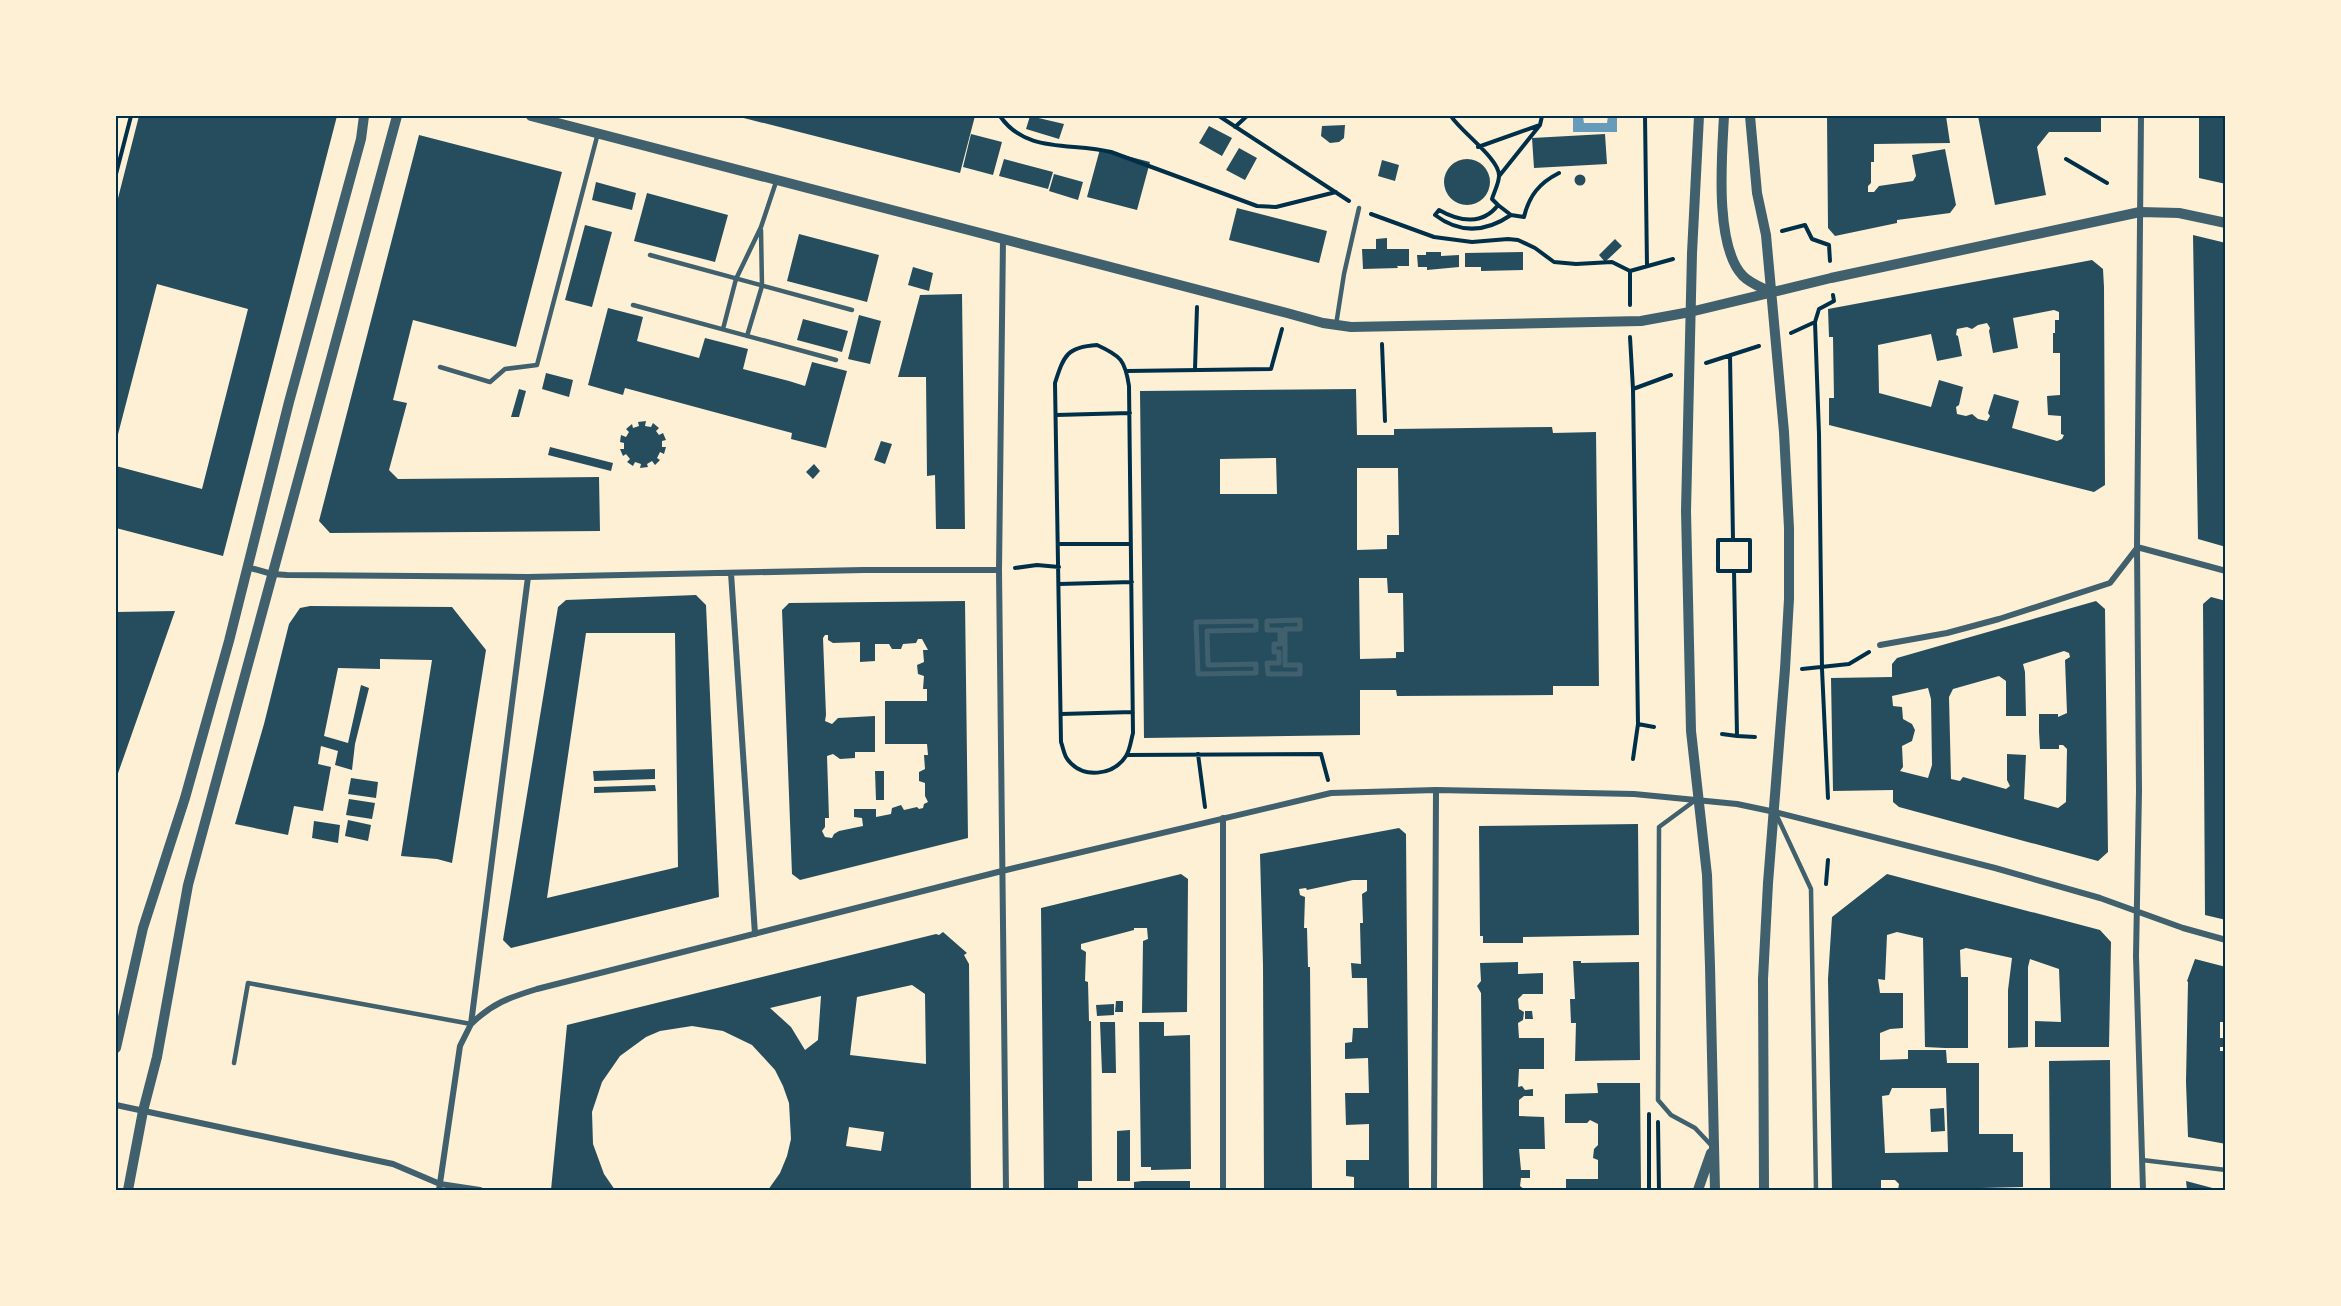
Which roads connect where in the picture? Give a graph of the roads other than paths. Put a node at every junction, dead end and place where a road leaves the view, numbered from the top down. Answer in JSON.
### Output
{"nodes":[{"id":1,"x":364,"y":116,"type":"edge"},
{"id":2,"x":397,"y":116,"type":"edge"},
{"id":3,"x":531,"y":116,"type":"edge"},
{"id":4,"x":1699,"y":116,"type":"edge"},
{"id":5,"x":1724,"y":116,"type":"edge"},
{"id":6,"x":1750,"y":116,"type":"edge"},
{"id":7,"x":2141,"y":116,"type":"edge"},
{"id":8,"x":598,"y":133,"type":"junction"},
{"id":9,"x":777,"y":179,"type":"junction"},
{"id":10,"x":1359,"y":208,"type":"road end"},
{"id":11,"x":2140,"y":212,"type":"junction"},
{"id":12,"x":2226,"y":224,"type":"edge"},
{"id":13,"x":761,"y":227,"type":"junction"},
{"id":14,"x":1003,"y":238,"type":"junction"},
{"id":15,"x":650,"y":255,"type":"dead end"},
{"id":16,"x":736,"y":279,"type":"junction"},
{"id":17,"x":762,"y":286,"type":"junction"},
{"id":18,"x":1771,"y":292,"type":"junction"},
{"id":19,"x":633,"y":305,"type":"dead end"},
{"id":20,"x":852,"y":310,"type":"dead end"},
{"id":21,"x":1690,"y":312,"type":"junction"},
{"id":22,"x":1336,"y":325,"type":"junction"},
{"id":23,"x":723,"y":329,"type":"junction"},
{"id":24,"x":747,"y":336,"type":"junction"},
{"id":25,"x":836,"y":360,"type":"dead end"},
{"id":26,"x":440,"y":367,"type":"dead end"},
{"id":27,"x":2137,"y":547,"type":"junction"},
{"id":28,"x":247,"y":567,"type":"junction"},
{"id":29,"x":999,"y":570,"type":"junction"},
{"id":30,"x":2226,"y":571,"type":"edge"},
{"id":31,"x":731,"y":573,"type":"junction"},
{"id":32,"x":272,"y":574,"type":"junction"},
{"id":33,"x":528,"y":577,"type":"junction"},
{"id":34,"x":1267,"y":621,"type":"joint"},
{"id":35,"x":1256,"y":630,"type":"joint"},
{"id":36,"x":1880,"y":645,"type":"road end"},
{"id":37,"x":1436,"y":790,"type":"junction"},
{"id":38,"x":1697,"y":799,"type":"junction"},
{"id":39,"x":1775,"y":812,"type":"junction"},
{"id":40,"x":1223,"y":818,"type":"junction"},
{"id":41,"x":1002,"y":871,"type":"junction"},
{"id":42,"x":2136,"y":910,"type":"junction"},
{"id":43,"x":755,"y":934,"type":"junction"},
{"id":44,"x":2226,"y":940,"type":"edge"},
{"id":45,"x":471,"y":1024,"type":"junction"},
{"id":46,"x":116,"y":1048,"type":"edge"},
{"id":47,"x":234,"y":1063,"type":"dead end"},
{"id":48,"x":116,"y":1105,"type":"edge"},
{"id":49,"x":143,"y":1111,"type":"junction"},
{"id":50,"x":1713,"y":1147,"type":"junction"},
{"id":51,"x":2142,"y":1160,"type":"junction"},
{"id":52,"x":2226,"y":1170,"type":"edge"},
{"id":53,"x":440,"y":1187,"type":"edge"},
{"id":54,"x":128,"y":1191,"type":"edge"},
{"id":55,"x":446,"y":1191,"type":"edge"},
{"id":56,"x":480,"y":1191,"type":"edge"},
{"id":57,"x":1006,"y":1191,"type":"edge"},
{"id":58,"x":1223,"y":1191,"type":"edge"},
{"id":59,"x":1434,"y":1191,"type":"edge"},
{"id":60,"x":1698,"y":1191,"type":"edge"},
{"id":61,"x":1715,"y":1191,"type":"edge"},
{"id":62,"x":1764,"y":1191,"type":"edge"},
{"id":63,"x":1816,"y":1191,"type":"edge"},
{"id":64,"x":2143,"y":1191,"type":"edge"}],
"edges":[{"from":1,"to":28,"type":"street"},
{"from":2,"to":32,"type":"street"},
{"from":3,"to":8,"type":"street"},
{"from":4,"to":21,"type":"street"},
{"from":5,"to":18,"type":"street"},
{"from":6,"to":18,"type":"street"},
{"from":7,"to":11,"type":"street"},
{"from":8,"to":9,"type":"street"},
{"from":8,"to":26,"type":"lane"},
{"from":9,"to":13,"type":"lane"},
{"from":9,"to":14,"type":"street"},
{"from":10,"to":22,"type":"lane"},
{"from":11,"to":12,"type":"street"},
{"from":11,"to":18,"type":"street"},
{"from":11,"to":27,"type":"street"},
{"from":13,"to":16,"type":"lane"},
{"from":13,"to":17,"type":"lane"},
{"from":14,"to":22,"type":"street"},
{"from":14,"to":29,"type":"street"},
{"from":15,"to":16,"type":"lane"},
{"from":16,"to":17,"type":"lane"},
{"from":16,"to":23,"type":"lane"},
{"from":17,"to":20,"type":"lane"},
{"from":17,"to":24,"type":"lane"},
{"from":18,"to":21,"type":"street"},
{"from":18,"to":39,"type":"street"},
{"from":19,"to":23,"type":"lane"},
{"from":21,"to":22,"type":"street"},
{"from":21,"to":38,"type":"street"},
{"from":23,"to":24,"type":"lane"},
{"from":24,"to":25,"type":"lane"},
{"from":27,"to":30,"type":"street"},
{"from":27,"to":36,"type":"street"},
{"from":27,"to":42,"type":"street"},
{"from":28,"to":32,"type":"street"},
{"from":28,"to":46,"type":"street"},
{"from":29,"to":31,"type":"street"},
{"from":29,"to":41,"type":"street"},
{"from":31,"to":33,"type":"street"},
{"from":31,"to":43,"type":"street"},
{"from":32,"to":33,"type":"street"},
{"from":32,"to":49,"type":"street"},
{"from":33,"to":45,"type":"street"},
{"from":34,"to":34,"type":"street"},
{"from":35,"to":35,"type":"street"},
{"from":37,"to":38,"type":"street"},
{"from":37,"to":40,"type":"street"},
{"from":37,"to":59,"type":"street"},
{"from":38,"to":39,"type":"street"},
{"from":38,"to":50,"type":"street"},
{"from":38,"to":50,"type":"lane"},
{"from":39,"to":42,"type":"street"},
{"from":39,"to":62,"type":"street"},
{"from":39,"to":63,"type":"lane"},
{"from":40,"to":41,"type":"street"},
{"from":40,"to":58,"type":"street"},
{"from":41,"to":43,"type":"street"},
{"from":41,"to":57,"type":"street"},
{"from":42,"to":44,"type":"street"},
{"from":42,"to":51,"type":"street"},
{"from":43,"to":45,"type":"street"},
{"from":45,"to":47,"type":"lane"},
{"from":45,"to":53,"type":"street"},
{"from":48,"to":49,"type":"street"},
{"from":49,"to":53,"type":"street"},
{"from":49,"to":54,"type":"street"},
{"from":50,"to":60,"type":"street"},
{"from":50,"to":61,"type":"street"},
{"from":51,"to":52,"type":"lane"},
{"from":51,"to":64,"type":"street"},
{"from":53,"to":55,"type":"street"},
{"from":53,"to":56,"type":"street"}]}
